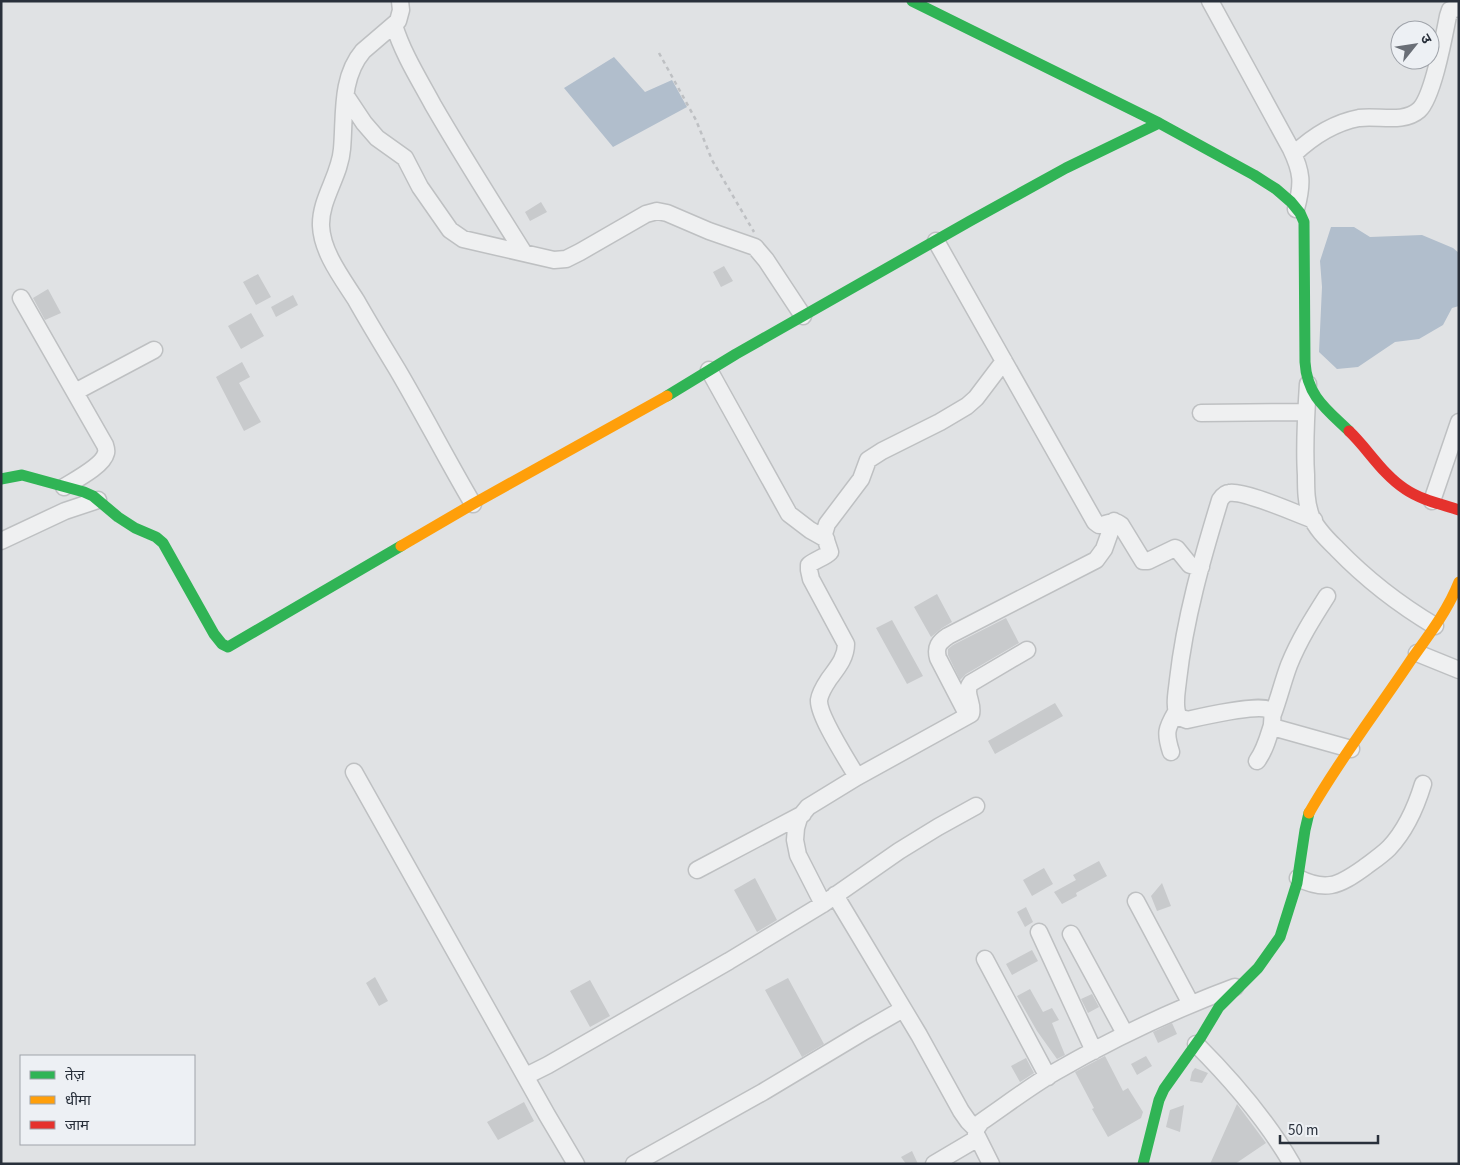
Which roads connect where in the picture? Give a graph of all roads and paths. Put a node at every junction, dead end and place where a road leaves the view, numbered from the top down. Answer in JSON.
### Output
{"nodes":[{"id":1,"x":400,"y":1,"type":"edge"},
{"id":2,"x":912,"y":1,"type":"edge"},
{"id":3,"x":1210,"y":1,"type":"edge"},
{"id":4,"x":1459,"y":8,"type":"edge"},
{"id":5,"x":394,"y":25,"type":"junction"},
{"id":6,"x":659,"y":53,"type":"dead end"},
{"id":7,"x":346,"y":96,"type":"junction"},
{"id":8,"x":1159,"y":123,"type":"junction"},
{"id":9,"x":1294,"y":154,"type":"junction"},
{"id":10,"x":1296,"y":208,"type":"junction"},
{"id":11,"x":936,"y":241,"type":"junction"},
{"id":12,"x":760,"y":252,"type":"junction"},
{"id":13,"x":524,"y":253,"type":"junction"},
{"id":14,"x":21,"y":298,"type":"dead end"},
{"id":15,"x":803,"y":316,"type":"junction"},
{"id":16,"x":154,"y":350,"type":"dead end"},
{"id":17,"x":1004,"y":360,"type":"junction"},
{"id":18,"x":709,"y":370,"type":"junction"},
{"id":19,"x":1308,"y":382,"type":"junction"},
{"id":20,"x":75,"y":392,"type":"junction"},
{"id":21,"x":1306,"y":412,"type":"junction"},
{"id":22,"x":1201,"y":413,"type":"dead end"},
{"id":23,"x":1459,"y":422,"type":"edge"},
{"id":24,"x":1,"y":479,"type":"edge"},
{"id":25,"x":64,"y":487,"type":"junction"},
{"id":26,"x":98,"y":500,"type":"junction"},
{"id":27,"x":1432,"y":501,"type":"junction"},
{"id":28,"x":473,"y":504,"type":"junction"},
{"id":29,"x":1459,"y":510,"type":"edge"},
{"id":30,"x":1314,"y":520,"type":"junction"},
{"id":31,"x":1114,"y":521,"type":"junction"},
{"id":32,"x":826,"y":539,"type":"junction"},
{"id":33,"x":1,"y":540,"type":"edge"},
{"id":34,"x":1200,"y":567,"type":"junction"},
{"id":35,"x":1459,"y":582,"type":"edge"},
{"id":36,"x":1327,"y":596,"type":"dead end"},
{"id":37,"x":1435,"y":626,"type":"junction"},
{"id":38,"x":1026,"y":650,"type":"dead end"},
{"id":39,"x":1417,"y":653,"type":"junction"},
{"id":40,"x":1459,"y":670,"type":"edge"},
{"id":41,"x":1176,"y":712,"type":"junction"},
{"id":42,"x":968,"y":716,"type":"junction"},
{"id":43,"x":1273,"y":720,"type":"junction"},
{"id":44,"x":1351,"y":749,"type":"junction"},
{"id":45,"x":1171,"y":752,"type":"dead end"},
{"id":46,"x":1257,"y":761,"type":"dead end"},
{"id":47,"x":354,"y":772,"type":"dead end"},
{"id":48,"x":857,"y":777,"type":"junction"},
{"id":49,"x":1423,"y":784,"type":"dead end"},
{"id":50,"x":976,"y":806,"type":"dead end"},
{"id":51,"x":803,"y":814,"type":"junction"},
{"id":52,"x":697,"y":870,"type":"dead end"},
{"id":53,"x":1298,"y":878,"type":"junction"},
{"id":54,"x":829,"y":899,"type":"junction"},
{"id":55,"x":1136,"y":901,"type":"dead end"},
{"id":56,"x":1039,"y":932,"type":"dead end"},
{"id":57,"x":1070,"y":934,"type":"dead end"},
{"id":58,"x":984,"y":960,"type":"dead end"},
{"id":59,"x":1239,"y":986,"type":"junction"},
{"id":60,"x":1192,"y":1004,"type":"junction"},
{"id":61,"x":903,"y":1009,"type":"junction"},
{"id":62,"x":1122,"y":1028,"type":"dead end"},
{"id":63,"x":1196,"y":1044,"type":"junction"},
{"id":64,"x":1094,"y":1052,"type":"junction"},
{"id":65,"x":526,"y":1076,"type":"junction"},
{"id":66,"x":1048,"y":1077,"type":"junction"},
{"id":67,"x":977,"y":1133,"type":"junction"},
{"id":68,"x":576,"y":1164,"type":"edge"},
{"id":69,"x":634,"y":1164,"type":"edge"},
{"id":70,"x":934,"y":1164,"type":"edge"},
{"id":71,"x":991,"y":1164,"type":"edge"},
{"id":72,"x":1143,"y":1164,"type":"edge"},
{"id":73,"x":1292,"y":1164,"type":"edge"}],
"edges":[{"from":1,"to":5,"type":"street"},
{"from":2,"to":8,"type":"street"},
{"from":3,"to":9,"type":"street"},
{"from":4,"to":9,"type":"street"},
{"from":5,"to":7,"type":"street"},
{"from":5,"to":13,"type":"street"},
{"from":6,"to":12,"type":"path"},
{"from":7,"to":13,"type":"street"},
{"from":7,"to":28,"type":"street"},
{"from":8,"to":10,"type":"street"},
{"from":8,"to":11,"type":"street"},
{"from":9,"to":10,"type":"street"},
{"from":10,"to":19,"type":"street"},
{"from":11,"to":15,"type":"street"},
{"from":11,"to":17,"type":"street"},
{"from":12,"to":13,"type":"street"},
{"from":12,"to":15,"type":"street"},
{"from":14,"to":20,"type":"street"},
{"from":15,"to":18,"type":"street"},
{"from":16,"to":20,"type":"street"},
{"from":17,"to":31,"type":"street"},
{"from":17,"to":32,"type":"street"},
{"from":18,"to":28,"type":"street"},
{"from":18,"to":32,"type":"street"},
{"from":19,"to":21,"type":"street"},
{"from":19,"to":27,"type":"street"},
{"from":20,"to":25,"type":"street"},
{"from":21,"to":22,"type":"street"},
{"from":21,"to":30,"type":"street"},
{"from":23,"to":27,"type":"street"},
{"from":24,"to":25,"type":"street"},
{"from":25,"to":26,"type":"street"},
{"from":26,"to":28,"type":"street"},
{"from":26,"to":33,"type":"street"},
{"from":27,"to":29,"type":"street"},
{"from":30,"to":34,"type":"street"},
{"from":30,"to":37,"type":"street"},
{"from":31,"to":34,"type":"street"},
{"from":31,"to":42,"type":"street"},
{"from":32,"to":48,"type":"street"},
{"from":34,"to":41,"type":"street"},
{"from":35,"to":37,"type":"street"},
{"from":36,"to":43,"type":"street"},
{"from":37,"to":39,"type":"street"},
{"from":38,"to":42,"type":"street"},
{"from":39,"to":40,"type":"street"},
{"from":39,"to":44,"type":"street"},
{"from":41,"to":43,"type":"street"},
{"from":41,"to":45,"type":"street"},
{"from":42,"to":48,"type":"street"},
{"from":43,"to":44,"type":"street"},
{"from":43,"to":46,"type":"street"},
{"from":44,"to":53,"type":"street"},
{"from":47,"to":65,"type":"street"},
{"from":48,"to":51,"type":"street"},
{"from":49,"to":53,"type":"street"},
{"from":50,"to":54,"type":"street"},
{"from":51,"to":52,"type":"street"},
{"from":51,"to":54,"type":"street"},
{"from":53,"to":59,"type":"street"},
{"from":54,"to":61,"type":"street"},
{"from":54,"to":65,"type":"street"},
{"from":55,"to":60,"type":"street"},
{"from":56,"to":64,"type":"street"},
{"from":57,"to":62,"type":"street"},
{"from":58,"to":66,"type":"street"},
{"from":59,"to":60,"type":"street"},
{"from":59,"to":63,"type":"street"},
{"from":60,"to":64,"type":"street"},
{"from":61,"to":67,"type":"street"},
{"from":61,"to":69,"type":"street"},
{"from":63,"to":72,"type":"street"},
{"from":63,"to":73,"type":"street"},
{"from":64,"to":66,"type":"street"},
{"from":65,"to":68,"type":"street"},
{"from":66,"to":67,"type":"street"},
{"from":67,"to":70,"type":"street"},
{"from":67,"to":71,"type":"street"}]}
